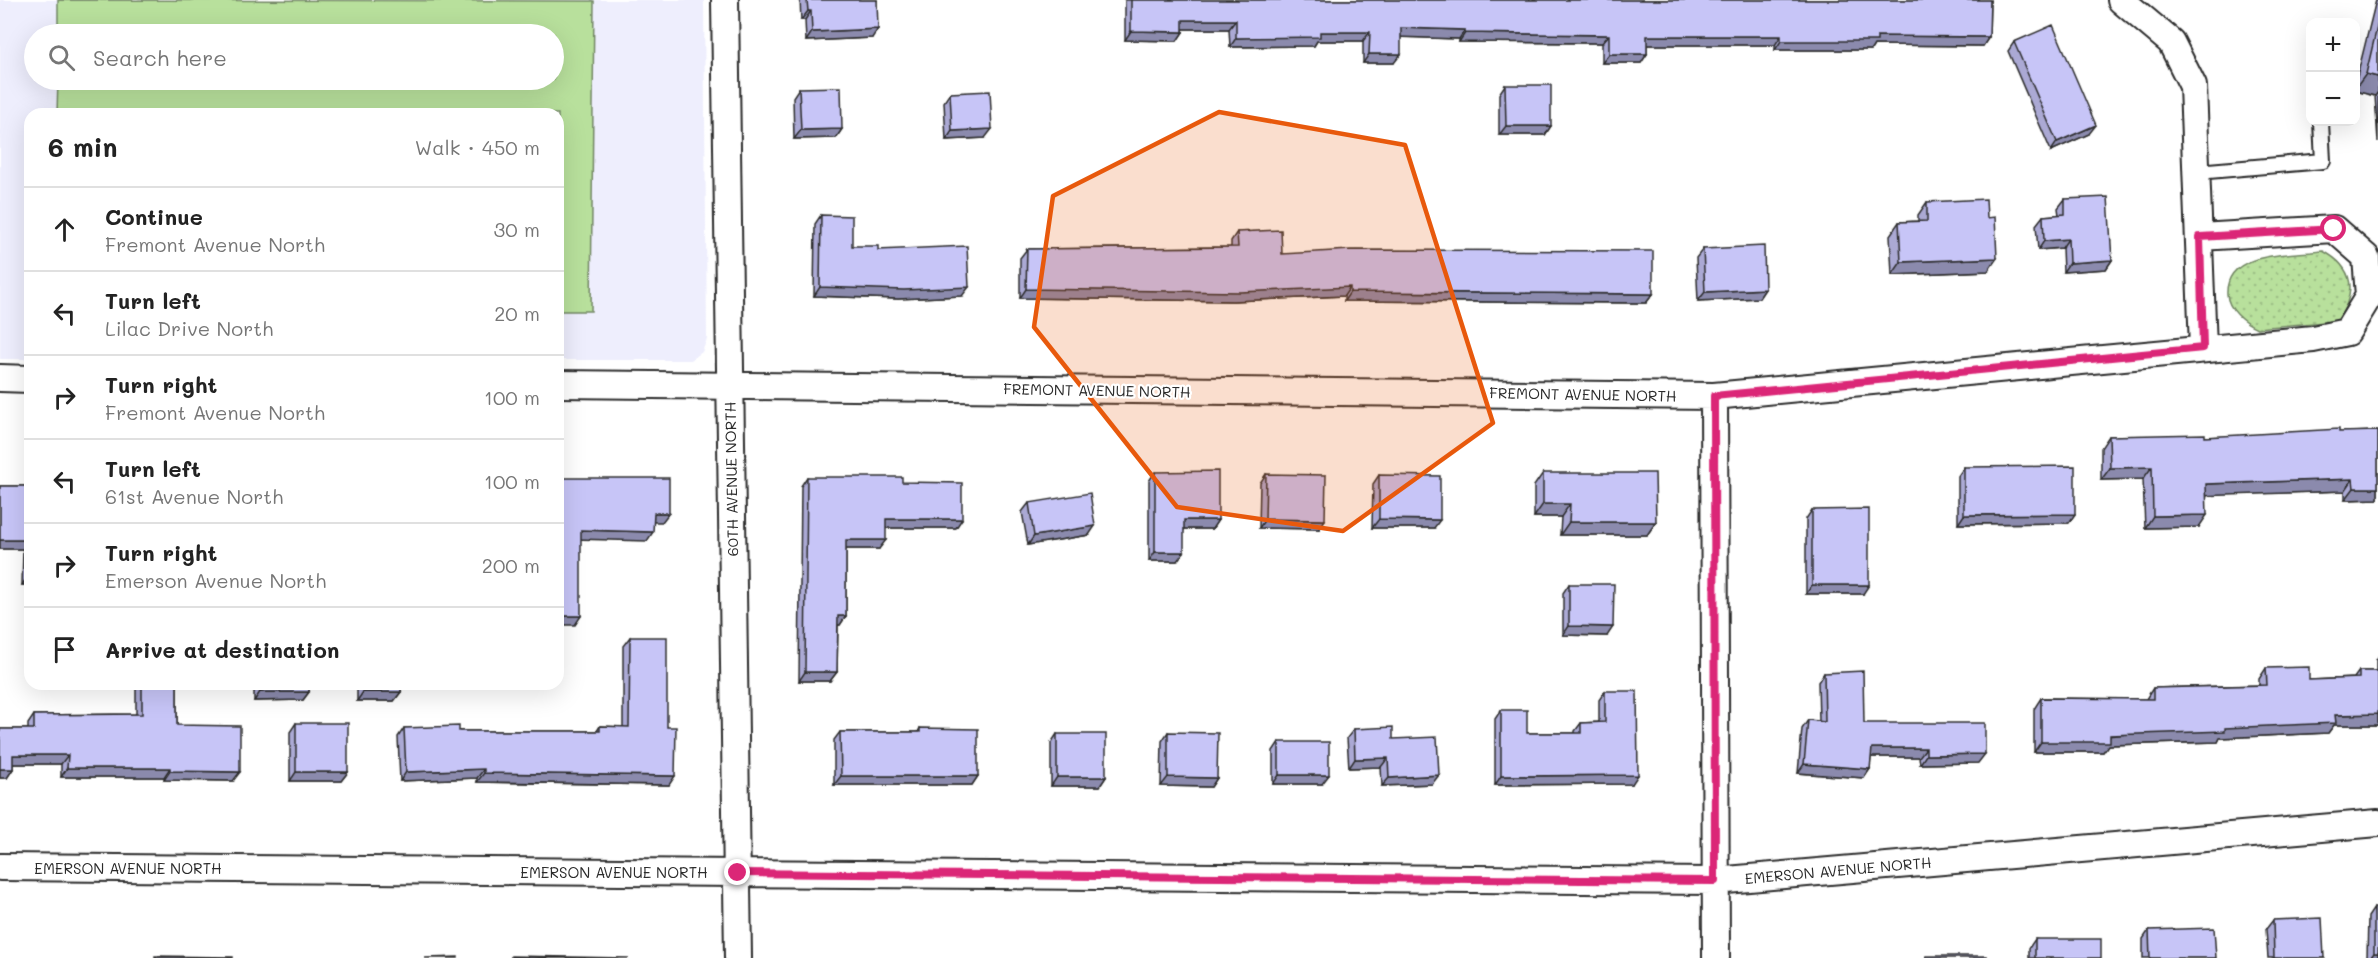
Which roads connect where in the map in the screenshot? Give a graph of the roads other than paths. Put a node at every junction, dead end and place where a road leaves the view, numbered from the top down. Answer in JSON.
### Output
{"nodes":[{"id":1,"x":725,"y":0,"type":"edge"},
{"id":2,"x":2121,"y":0,"type":"edge"},
{"id":3,"x":2321,"y":126,"type":"edge"},
{"id":4,"x":2197,"y":172,"type":"junction"},
{"id":5,"x":2200,"y":237,"type":"junction"},
{"id":6,"x":2203,"y":348,"type":"junction"},
{"id":7,"x":0,"y":378,"type":"edge"},
{"id":8,"x":24,"y":379,"type":"edge"},
{"id":9,"x":564,"y":384,"type":"edge"},
{"id":10,"x":730,"y":386,"type":"junction"},
{"id":11,"x":1714,"y":396,"type":"junction"},
{"id":12,"x":2378,"y":824,"type":"edge"},
{"id":13,"x":0,"y":867,"type":"edge"},
{"id":14,"x":738,"y":873,"type":"junction"},
{"id":15,"x":1715,"y":881,"type":"junction"},
{"id":16,"x":738,"y":958,"type":"edge"},
{"id":17,"x":1716,"y":958,"type":"edge"}],
"edges":[{"from":1,"to":10,"type":"street","name":"60TH AVENUE NORTH"},
{"from":2,"to":4,"type":"street"},
{"from":3,"to":4,"type":"lane"},
{"from":4,"to":5,"type":"street"},
{"from":5,"to":6,"type":"street"},
{"from":5,"to":6,"type":"street","name":"FREMONT AVENUE NORTH"},
{"from":6,"to":11,"type":"street","name":"FREMONT AVENUE NORTH"},
{"from":7,"to":8,"type":"street"},
{"from":9,"to":10,"type":"street","name":"FREMONT AVENUE NORTH"},
{"from":10,"to":11,"type":"street","name":"FREMONT AVENUE NORTH"},
{"from":10,"to":14,"type":"street","name":"60TH AVENUE NORTH"},
{"from":11,"to":15,"type":"street"},
{"from":12,"to":15,"type":"street","name":"EMERSON AVENUE NORTH"},
{"from":13,"to":14,"type":"street","name":"EMERSON AVENUE NORTH"},
{"from":14,"to":15,"type":"street","name":"EMERSON AVENUE NORTH"},
{"from":14,"to":16,"type":"street","name":"60TH AVENUE NORTH"},
{"from":15,"to":17,"type":"street"}]}
